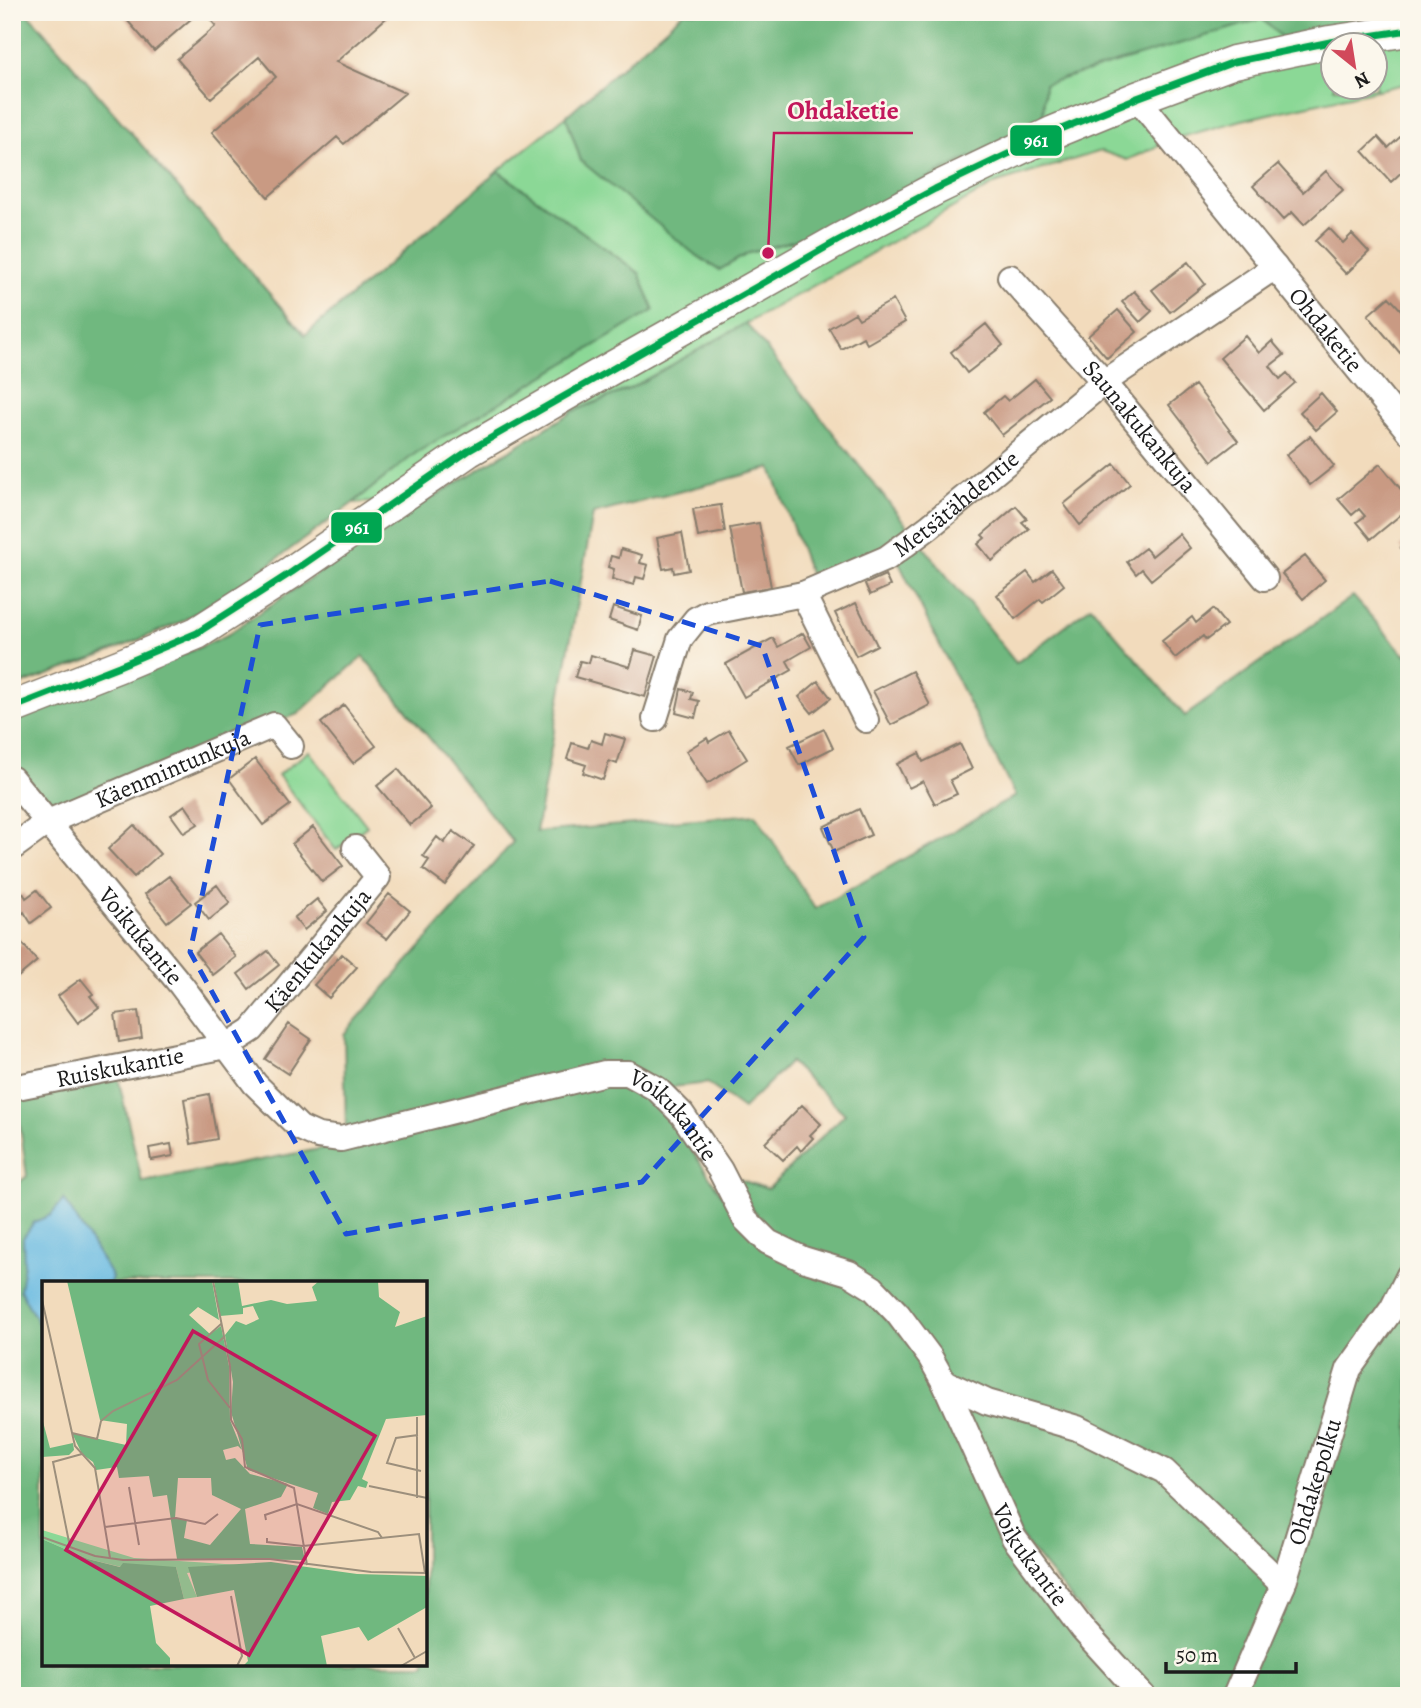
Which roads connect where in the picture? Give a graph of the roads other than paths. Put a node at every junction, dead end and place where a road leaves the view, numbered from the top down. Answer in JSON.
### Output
{"nodes":[{"id":1,"x":1408,"y":31,"type":"edge"},
{"id":2,"x":1137,"y":98,"type":"junction"},
{"id":3,"x":1275,"y":267,"type":"junction"},
{"id":4,"x":1010,"y":277,"type":"dead end"},
{"id":5,"x":1104,"y":382,"type":"junction"},
{"id":6,"x":1409,"y":432,"type":"edge"},
{"id":7,"x":1265,"y":578,"type":"dead end"},
{"id":8,"x":803,"y":594,"type":"junction"},
{"id":9,"x":12,"y":708,"type":"edge"},
{"id":10,"x":655,"y":719,"type":"dead end"},
{"id":11,"x":866,"y":720,"type":"dead end"},
{"id":12,"x":290,"y":746,"type":"dead end"},
{"id":13,"x":12,"y":779,"type":"edge"},
{"id":14,"x":48,"y":822,"type":"junction"},
{"id":15,"x":12,"y":848,"type":"edge"},
{"id":16,"x":355,"y":848,"type":"dead end"},
{"id":17,"x":227,"y":1046,"type":"junction"},
{"id":18,"x":12,"y":1088,"type":"edge"},
{"id":19,"x":1409,"y":1275,"type":"edge"},
{"id":20,"x":944,"y":1382,"type":"junction"},
{"id":21,"x":1283,"y":1585,"type":"junction"},
{"id":22,"x":1143,"y":1696,"type":"edge"},
{"id":23,"x":1235,"y":1696,"type":"edge"}],
"edges":[{"from":1,"to":2,"type":"main road"},
{"from":2,"to":3,"type":"street","name":"Ohdaketie"},
{"from":2,"to":9,"type":"main road"},
{"from":3,"to":5,"type":"street","name":"Metsätähdentie"},
{"from":3,"to":6,"type":"street","name":"Ohdaketie"},
{"from":4,"to":5,"type":"street","name":"Saunakukankuja"},
{"from":5,"to":7,"type":"street","name":"Saunakukankuja"},
{"from":5,"to":8,"type":"street","name":"Metsätähdentie"},
{"from":8,"to":10,"type":"street","name":"Metsätähdentie"},
{"from":8,"to":11,"type":"street"},
{"from":12,"to":14,"type":"street","name":"Käenmintunkuja"},
{"from":13,"to":14,"type":"street","name":"Voikukantie"},
{"from":14,"to":15,"type":"street"},
{"from":14,"to":17,"type":"street","name":"Voikukantie"},
{"from":16,"to":17,"type":"street","name":"Käenkukankuja"},
{"from":17,"to":18,"type":"street","name":"Ruiskukantie"},
{"from":17,"to":20,"type":"street","name":"Voikukantie"},
{"from":19,"to":21,"type":"street","name":"Ohdakepolku"},
{"from":20,"to":21,"type":"street"},
{"from":20,"to":22,"type":"street","name":"Voikukantie"},
{"from":21,"to":23,"type":"street","name":"Ohdakepolku"}]}
